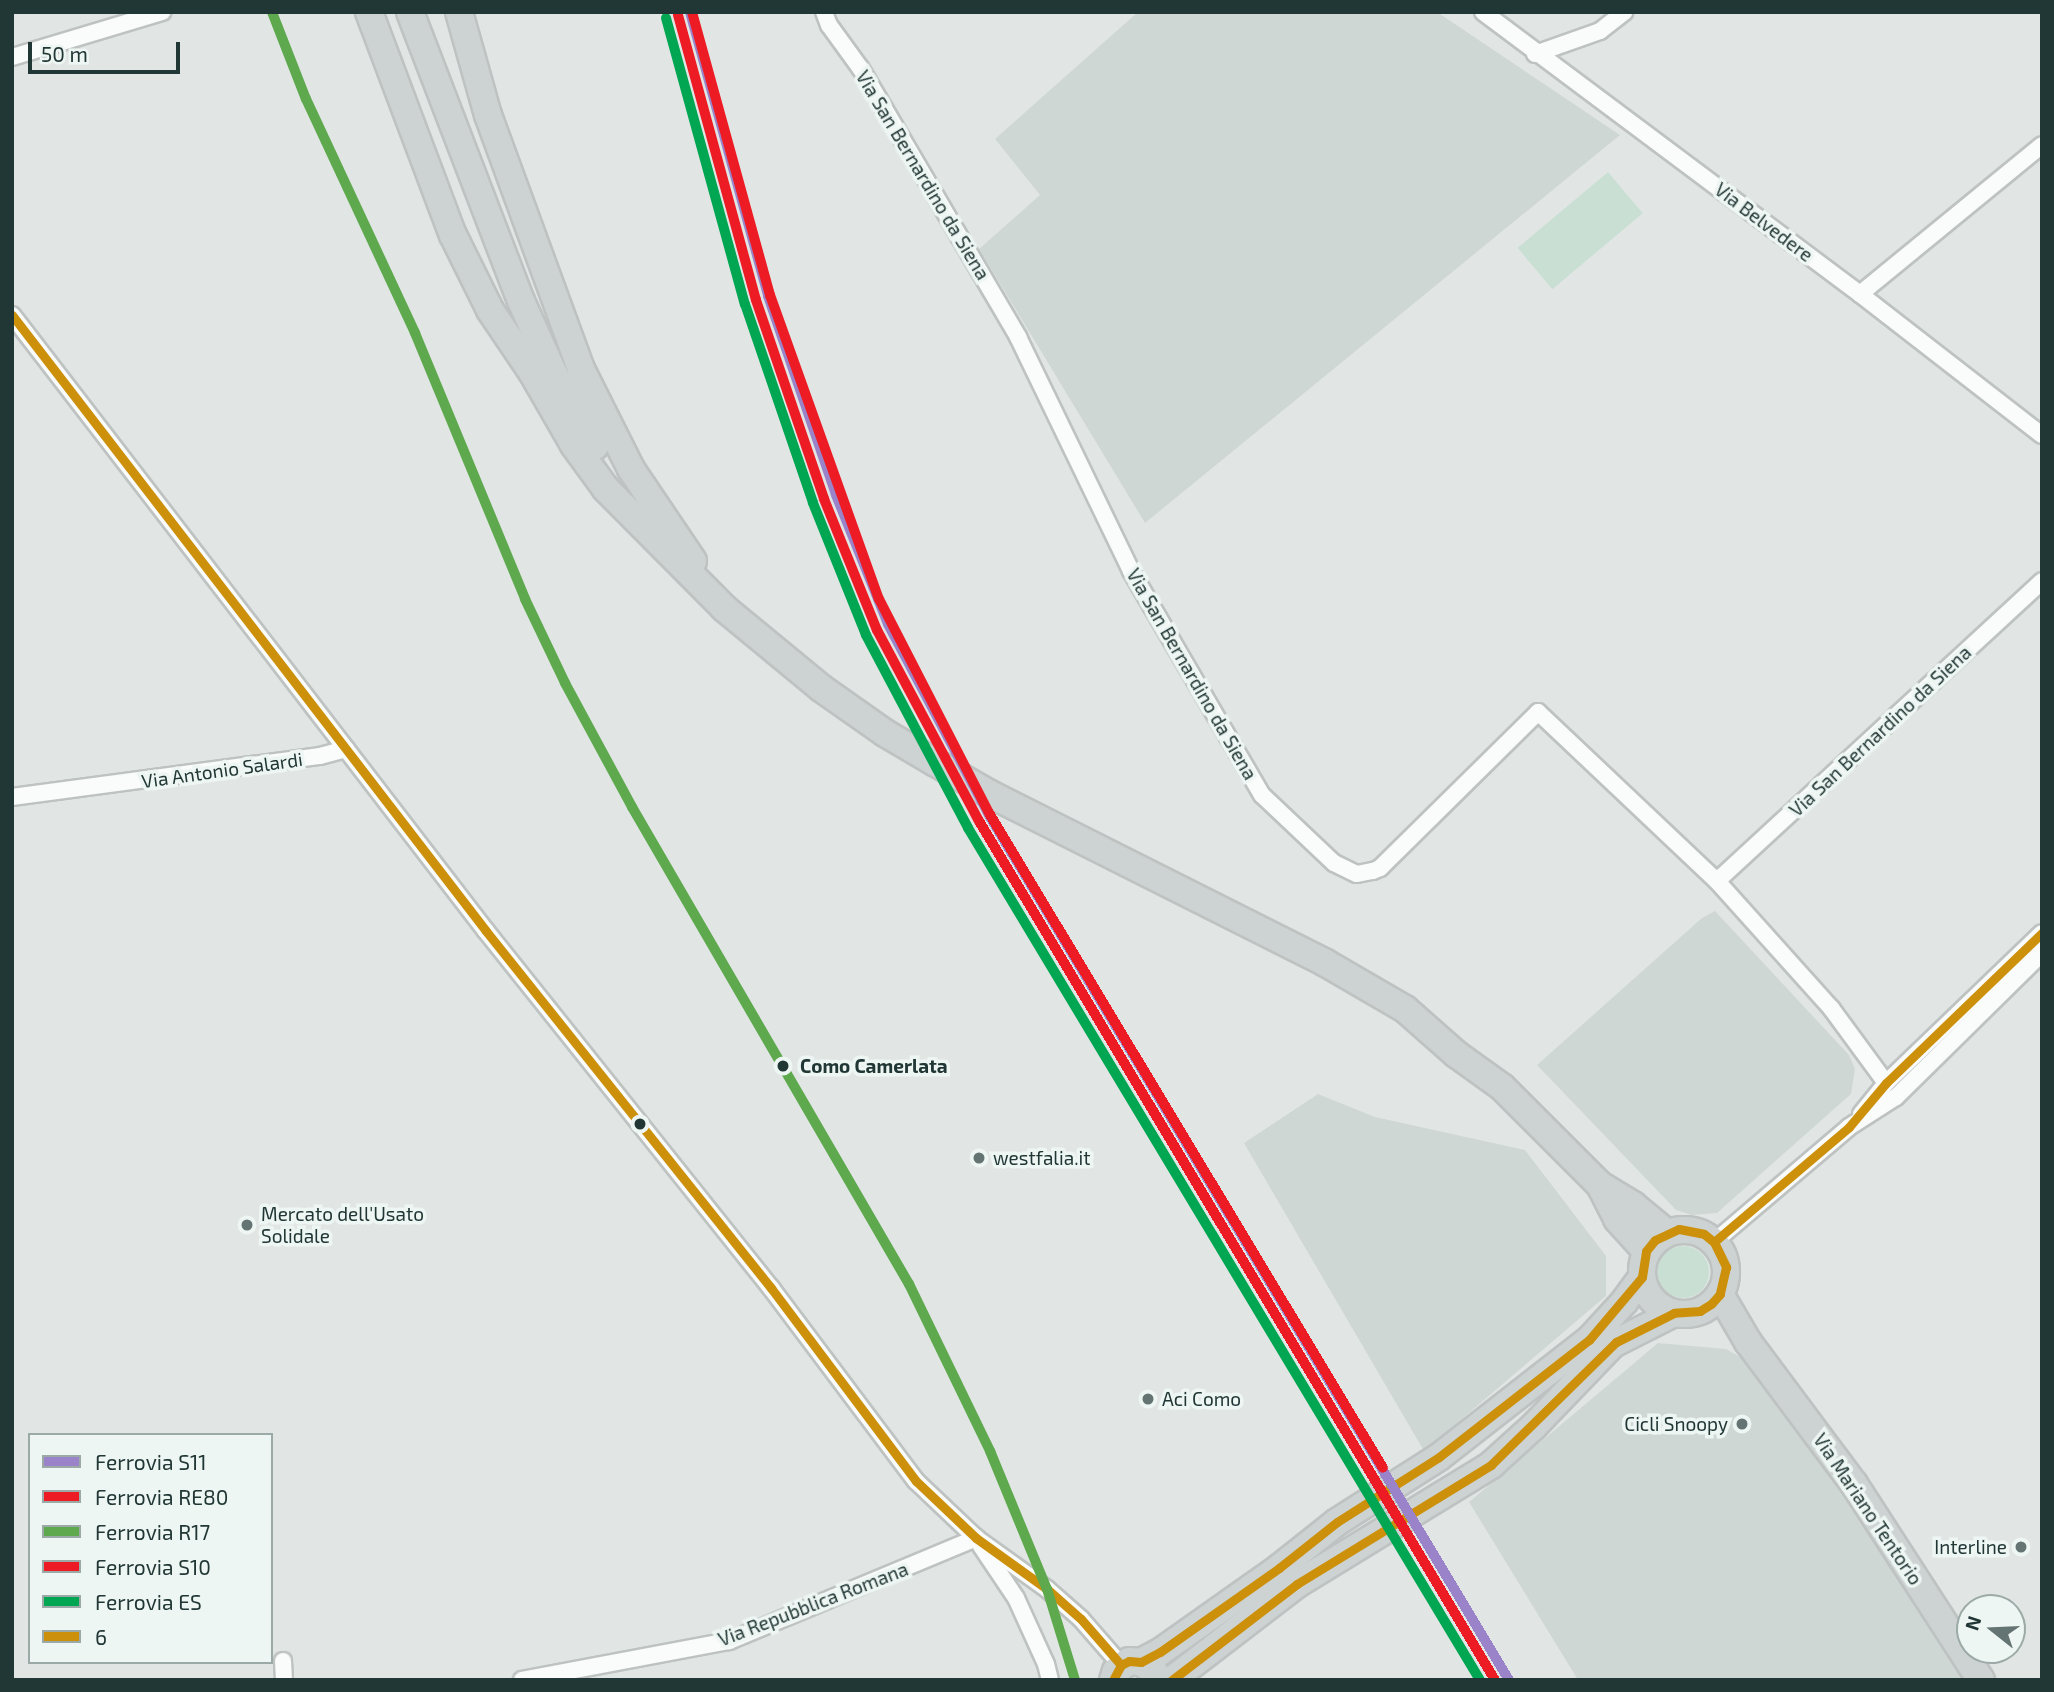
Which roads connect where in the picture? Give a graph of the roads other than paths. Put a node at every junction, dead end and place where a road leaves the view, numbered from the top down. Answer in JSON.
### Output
{"nodes":[{"id":1,"x":162,"y":12,"type":"edge"},
{"id":2,"x":369,"y":12,"type":"edge"},
{"id":3,"x":410,"y":12,"type":"edge"},
{"id":4,"x":459,"y":12,"type":"edge"},
{"id":5,"x":824,"y":12,"type":"edge"},
{"id":6,"x":1483,"y":12,"type":"edge"},
{"id":7,"x":1624,"y":12,"type":"edge"},
{"id":8,"x":1535,"y":54,"type":"junction"},
{"id":9,"x":12,"y":57,"type":"edge"},
{"id":10,"x":2042,"y":145,"type":"edge"},
{"id":11,"x":1860,"y":294,"type":"junction"},
{"id":12,"x":12,"y":315,"type":"edge"},
{"id":13,"x":2042,"y":435,"type":"edge"},
{"id":14,"x":618,"y":479,"type":"junction"},
{"id":15,"x":2042,"y":581,"type":"edge"},
{"id":16,"x":724,"y":608,"type":"junction"},
{"id":17,"x":346,"y":749,"type":"junction"},
{"id":18,"x":12,"y":797,"type":"edge"},
{"id":19,"x":1717,"y":881,"type":"junction"},
{"id":20,"x":2042,"y":933,"type":"edge"},
{"id":21,"x":2042,"y":953,"type":"edge"},
{"id":22,"x":1886,"y":1083,"type":"junction"},
{"id":23,"x":1849,"y":1127,"type":"junction"},
{"id":24,"x":1600,"y":1185,"type":"junction"},
{"id":25,"x":1667,"y":1233,"type":"junction"},
{"id":26,"x":1714,"y":1242,"type":"junction"},
{"id":27,"x":1644,"y":1264,"type":"junction"},
{"id":28,"x":1698,"y":1306,"type":"junction"},
{"id":29,"x":976,"y":1538,"type":"junction"},
{"id":30,"x":283,"y":1661,"type":"dead end"},
{"id":31,"x":1133,"y":1672,"type":"edge"},
{"id":32,"x":284,"y":1680,"type":"edge"},
{"id":33,"x":522,"y":1680,"type":"edge"},
{"id":34,"x":1050,"y":1680,"type":"edge"},
{"id":35,"x":1172,"y":1680,"type":"edge"},
{"id":36,"x":1981,"y":1680,"type":"edge"}],
"edges":[{"from":1,"to":9,"type":"street"},
{"from":2,"to":14,"type":"main road"},
{"from":3,"to":14,"type":"main road"},
{"from":4,"to":14,"type":"main road"},
{"from":5,"to":19,"type":"street","name":"Via San Bernardino da Siena"},
{"from":6,"to":8,"type":"street","name":"Via Belvedere"},
{"from":7,"to":8,"type":"street"},
{"from":8,"to":11,"type":"street","name":"Via Belvedere"},
{"from":10,"to":11,"type":"street"},
{"from":11,"to":13,"type":"street","name":"Via Belvedere"},
{"from":12,"to":17,"type":"street"},
{"from":14,"to":16,"type":"main road"},
{"from":14,"to":16,"type":"main road"},
{"from":15,"to":19,"type":"street","name":"Via San Bernardino da Siena"},
{"from":16,"to":24,"type":"main road"},
{"from":17,"to":18,"type":"street","name":"Via Antonio Salardi"},
{"from":17,"to":29,"type":"street"},
{"from":19,"to":22,"type":"street","name":"Via San Bernardino da Siena"},
{"from":20,"to":22,"type":"street"},
{"from":21,"to":23,"type":"street"},
{"from":22,"to":23,"type":"street"},
{"from":23,"to":26,"type":"street"},
{"from":24,"to":25,"type":"main road"},
{"from":24,"to":27,"type":"main road"},
{"from":25,"to":26,"type":"main road"},
{"from":25,"to":27,"type":"main road"},
{"from":26,"to":28,"type":"main road"},
{"from":27,"to":28,"type":"main road"},
{"from":27,"to":31,"type":"main road"},
{"from":28,"to":35,"type":"main road"},
{"from":28,"to":36,"type":"main road","name":"Via Mariano Tentorio"},
{"from":29,"to":31,"type":"street"},
{"from":29,"to":33,"type":"street","name":"Via Repubblica Romana"},
{"from":29,"to":34,"type":"street"},
{"from":30,"to":32,"type":"street"}]}
